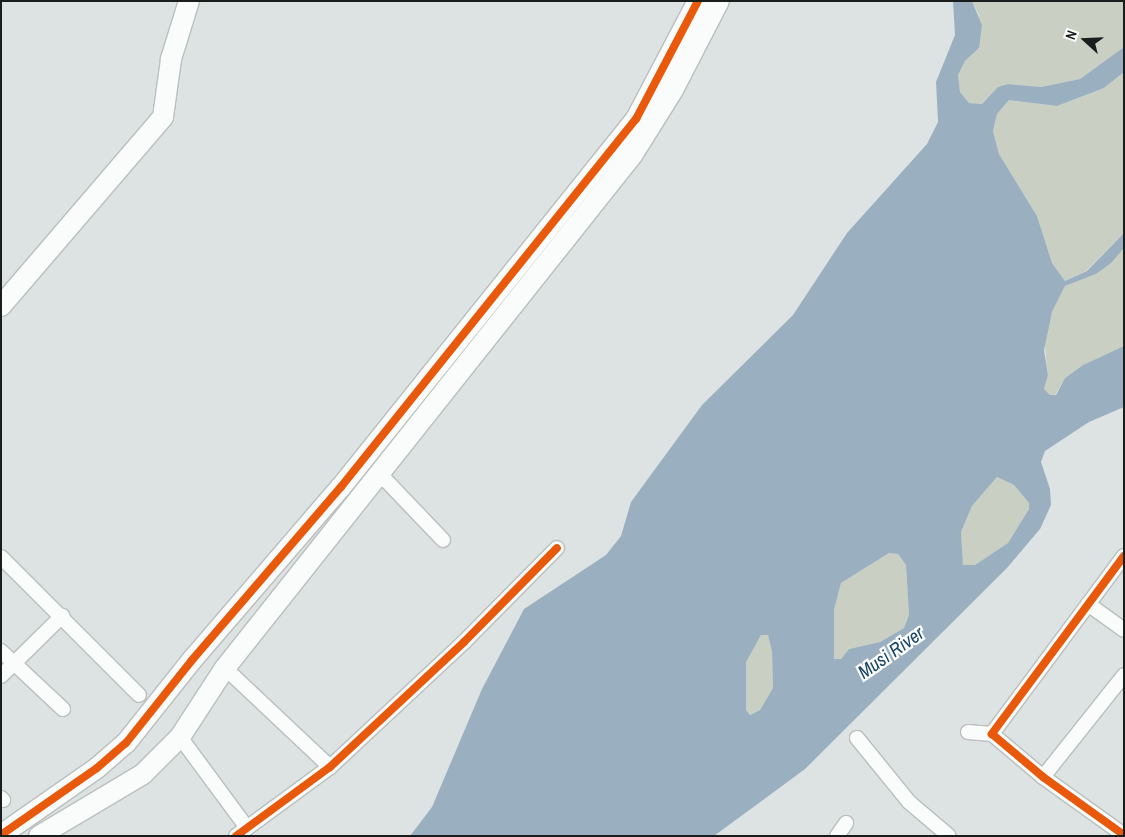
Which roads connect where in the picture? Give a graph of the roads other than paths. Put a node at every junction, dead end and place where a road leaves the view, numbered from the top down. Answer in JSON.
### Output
{"nodes":[{"id":1,"x":189,"y":1,"type":"edge"},
{"id":2,"x":698,"y":1,"type":"edge"},
{"id":3,"x":719,"y":1,"type":"edge"},
{"id":4,"x":1,"y":306,"type":"edge"},
{"id":5,"x":378,"y":472,"type":"junction"},
{"id":6,"x":443,"y":540,"type":"dead end"},
{"id":7,"x":557,"y":548,"type":"dead end"},
{"id":8,"x":1124,"y":556,"type":"edge"},
{"id":9,"x":1,"y":557,"type":"edge"},
{"id":10,"x":1088,"y":604,"type":"junction"},
{"id":11,"x":62,"y":616,"type":"junction"},
{"id":12,"x":1124,"y":630,"type":"edge"},
{"id":13,"x":1,"y":651,"type":"edge"},
{"id":14,"x":15,"y":664,"type":"junction"},
{"id":15,"x":225,"y":668,"type":"junction"},
{"id":16,"x":1124,"y":675,"type":"edge"},
{"id":17,"x":1,"y":676,"type":"edge"},
{"id":18,"x":139,"y":695,"type":"dead end"},
{"id":19,"x":63,"y":708,"type":"dead end"},
{"id":20,"x":968,"y":732,"type":"dead end"},
{"id":21,"x":992,"y":734,"type":"junction"},
{"id":22,"x":180,"y":738,"type":"junction"},
{"id":23,"x":857,"y":738,"type":"dead end"},
{"id":24,"x":330,"y":767,"type":"junction"},
{"id":25,"x":1043,"y":777,"type":"junction"},
{"id":26,"x":846,"y":823,"type":"dead end"},
{"id":27,"x":241,"y":832,"type":"edge"},
{"id":28,"x":1121,"y":833,"type":"edge"},
{"id":29,"x":944,"y":834,"type":"edge"},
{"id":30,"x":1,"y":835,"type":"edge"},
{"id":31,"x":39,"y":836,"type":"edge"},
{"id":32,"x":837,"y":836,"type":"edge"}],
"edges":[{"from":1,"to":4,"type":"street"},
{"from":2,"to":30,"type":"street"},
{"from":3,"to":5,"type":"street"},
{"from":5,"to":6,"type":"street"},
{"from":5,"to":15,"type":"street"},
{"from":7,"to":24,"type":"street"},
{"from":8,"to":10,"type":"street"},
{"from":9,"to":11,"type":"street"},
{"from":10,"to":12,"type":"street"},
{"from":10,"to":21,"type":"street"},
{"from":11,"to":14,"type":"street"},
{"from":11,"to":18,"type":"street"},
{"from":13,"to":14,"type":"street"},
{"from":14,"to":17,"type":"street"},
{"from":14,"to":19,"type":"street"},
{"from":15,"to":22,"type":"street"},
{"from":15,"to":24,"type":"street"},
{"from":16,"to":25,"type":"street"},
{"from":20,"to":21,"type":"street"},
{"from":21,"to":25,"type":"street"},
{"from":22,"to":27,"type":"street"},
{"from":22,"to":31,"type":"street"},
{"from":23,"to":29,"type":"street"},
{"from":24,"to":27,"type":"street"},
{"from":25,"to":28,"type":"street"},
{"from":26,"to":32,"type":"street"}]}
